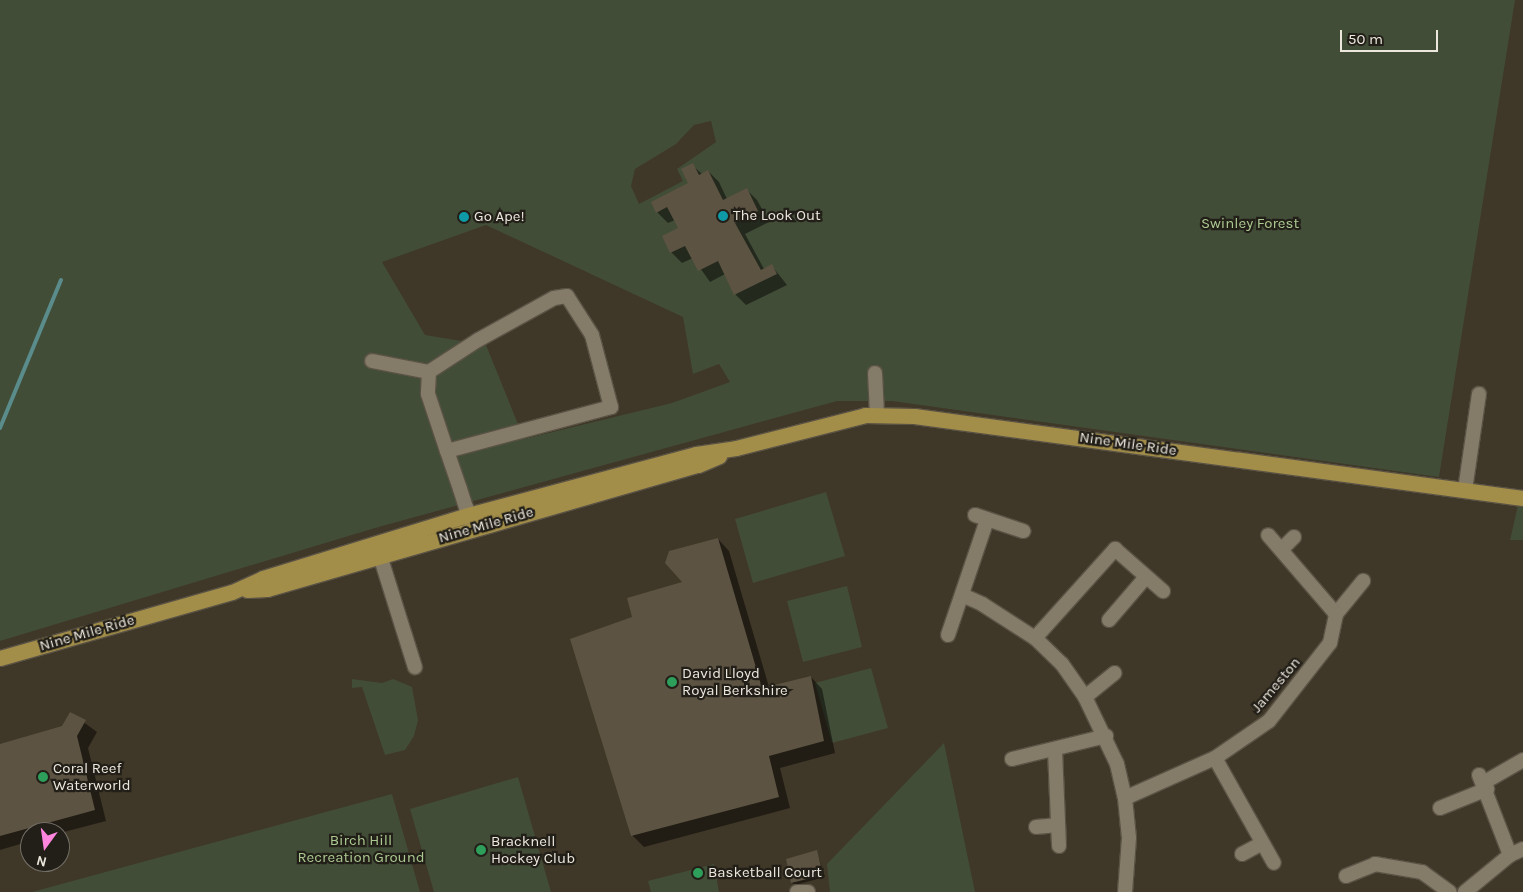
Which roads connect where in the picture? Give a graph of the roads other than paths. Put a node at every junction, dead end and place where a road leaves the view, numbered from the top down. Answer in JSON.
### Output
{"nodes":[{"id":1,"x":372,"y":361,"type":"dead end"},
{"id":2,"x":429,"y":372,"type":"junction"},
{"id":3,"x":875,"y":373,"type":"dead end"},
{"id":4,"x":1479,"y":394,"type":"dead end"},
{"id":5,"x":877,"y":414,"type":"junction"},
{"id":6,"x":447,"y":451,"type":"junction"},
{"id":7,"x":1465,"y":490,"type":"junction"},
{"id":8,"x":1523,"y":498,"type":"edge"},
{"id":9,"x":471,"y":522,"type":"junction"},
{"id":10,"x":1023,"y":531,"type":"dead end"},
{"id":11,"x":1268,"y":535,"type":"dead end"},
{"id":12,"x":1294,"y":537,"type":"dead end"},
{"id":13,"x":378,"y":549,"type":"junction"},
{"id":14,"x":1282,"y":549,"type":"junction"},
{"id":15,"x":1146,"y":577,"type":"junction"},
{"id":16,"x":1363,"y":581,"type":"dead end"},
{"id":17,"x":1163,"y":591,"type":"dead end"},
{"id":18,"x":962,"y":595,"type":"junction"},
{"id":19,"x":1336,"y":614,"type":"junction"},
{"id":20,"x":1109,"y":620,"type":"dead end"},
{"id":21,"x":948,"y":635,"type":"dead end"},
{"id":22,"x":1035,"y":638,"type":"junction"},
{"id":23,"x":0,"y":658,"type":"edge"},
{"id":24,"x":415,"y":667,"type":"dead end"},
{"id":25,"x":1115,"y":674,"type":"dead end"},
{"id":26,"x":1085,"y":697,"type":"junction"},
{"id":27,"x":1106,"y":736,"type":"junction"},
{"id":28,"x":1055,"y":750,"type":"junction"},
{"id":29,"x":1215,"y":758,"type":"junction"},
{"id":30,"x":1012,"y":759,"type":"dead end"},
{"id":31,"x":1523,"y":760,"type":"edge"},
{"id":32,"x":1483,"y":782,"type":"junction"},
{"id":33,"x":1125,"y":798,"type":"junction"},
{"id":34,"x":1440,"y":808,"type":"dead end"},
{"id":35,"x":1058,"y":825,"type":"junction"},
{"id":36,"x":1036,"y":827,"type":"dead end"},
{"id":37,"x":1261,"y":844,"type":"junction"},
{"id":38,"x":1059,"y":846,"type":"dead end"},
{"id":39,"x":1523,"y":849,"type":"edge"},
{"id":40,"x":1242,"y":854,"type":"dead end"},
{"id":41,"x":1510,"y":855,"type":"junction"},
{"id":42,"x":1274,"y":863,"type":"dead end"},
{"id":43,"x":1346,"y":876,"type":"dead end"},
{"id":44,"x":1474,"y":889,"type":"edge"},
{"id":45,"x":797,"y":892,"type":"edge"},
{"id":46,"x":808,"y":892,"type":"edge"},
{"id":47,"x":1125,"y":892,"type":"edge"},
{"id":48,"x":1450,"y":892,"type":"edge"}],
"edges":[{"from":1,"to":2,"type":"street"},
{"from":2,"to":6,"type":"street"},
{"from":2,"to":6,"type":"street"},
{"from":3,"to":5,"type":"street"},
{"from":4,"to":7,"type":"street"},
{"from":5,"to":7,"type":"main road","name":"Nine Mile Ride"},
{"from":5,"to":9,"type":"main road","name":"Nine Mile Ride"},
{"from":6,"to":9,"type":"street"},
{"from":7,"to":8,"type":"main road","name":"Nine Mile Ride"},
{"from":9,"to":13,"type":"main road","name":"Nine Mile Ride"},
{"from":10,"to":18,"type":"street"},
{"from":11,"to":14,"type":"street"},
{"from":12,"to":14,"type":"street"},
{"from":13,"to":23,"type":"main road","name":"Nine Mile Ride"},
{"from":13,"to":24,"type":"street"},
{"from":14,"to":19,"type":"street"},
{"from":15,"to":17,"type":"street"},
{"from":15,"to":20,"type":"street"},
{"from":15,"to":22,"type":"street"},
{"from":16,"to":19,"type":"street","name":"Jameston"},
{"from":18,"to":21,"type":"street"},
{"from":18,"to":22,"type":"street"},
{"from":19,"to":29,"type":"street","name":"Jameston"},
{"from":22,"to":26,"type":"street"},
{"from":25,"to":26,"type":"street"},
{"from":26,"to":27,"type":"street"},
{"from":27,"to":28,"type":"street"},
{"from":27,"to":33,"type":"street"},
{"from":28,"to":30,"type":"street"},
{"from":28,"to":35,"type":"street"},
{"from":29,"to":33,"type":"street","name":"Jameston"},
{"from":29,"to":37,"type":"street"},
{"from":31,"to":32,"type":"street"},
{"from":32,"to":34,"type":"street"},
{"from":32,"to":41,"type":"street"},
{"from":33,"to":47,"type":"street"},
{"from":35,"to":36,"type":"street"},
{"from":35,"to":38,"type":"street"},
{"from":37,"to":40,"type":"street"},
{"from":37,"to":42,"type":"street"},
{"from":39,"to":41,"type":"street"},
{"from":41,"to":44,"type":"street"},
{"from":43,"to":48,"type":"street"},
{"from":45,"to":46,"type":"street"}]}
